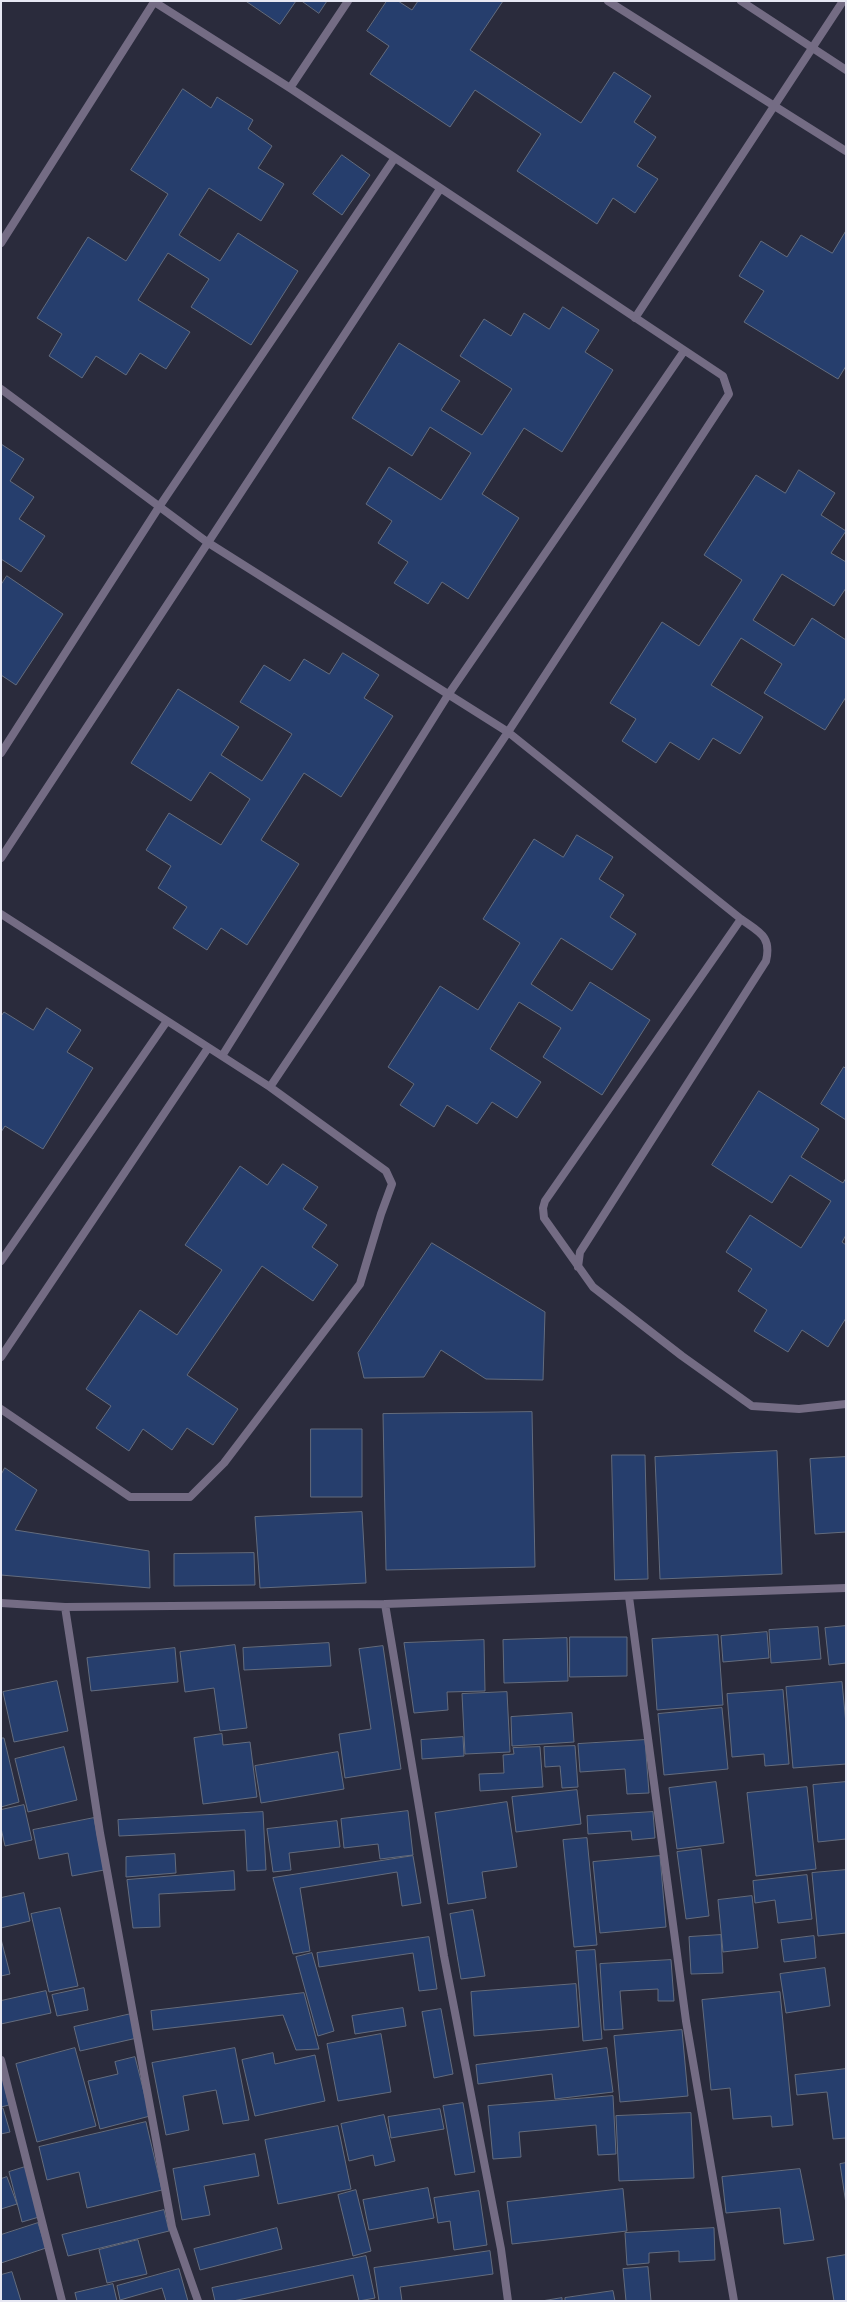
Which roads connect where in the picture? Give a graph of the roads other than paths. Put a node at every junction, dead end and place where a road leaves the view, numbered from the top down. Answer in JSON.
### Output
{"nodes":[{"id":1,"x":348,"y":1,"type":"edge"},
{"id":2,"x":608,"y":1,"type":"edge"},
{"id":3,"x":741,"y":1,"type":"edge"},
{"id":4,"x":843,"y":1,"type":"edge"},
{"id":5,"x":154,"y":2,"type":"edge"},
{"id":6,"x":813,"y":48,"type":"junction"},
{"id":7,"x":846,"y":70,"type":"edge"},
{"id":8,"x":290,"y":88,"type":"junction"},
{"id":9,"x":776,"y":105,"type":"junction"},
{"id":10,"x":846,"y":151,"type":"edge"},
{"id":11,"x":394,"y":159,"type":"junction"},
{"id":12,"x":440,"y":189,"type":"junction"},
{"id":13,"x":1,"y":243,"type":"edge"},
{"id":14,"x":635,"y":318,"type":"junction"},
{"id":15,"x":684,"y":351,"type":"junction"},
{"id":16,"x":1,"y":389,"type":"edge"},
{"id":17,"x":159,"y":507,"type":"junction"},
{"id":18,"x":207,"y":542,"type":"junction"},
{"id":19,"x":448,"y":695,"type":"junction"},
{"id":20,"x":508,"y":732,"type":"junction"},
{"id":21,"x":1,"y":753,"type":"edge"},
{"id":22,"x":1,"y":858,"type":"edge"},
{"id":23,"x":1,"y":914,"type":"edge"},
{"id":24,"x":741,"y":919,"type":"junction"},
{"id":25,"x":167,"y":1021,"type":"junction"},
{"id":26,"x":208,"y":1048,"type":"junction"},
{"id":27,"x":222,"y":1056,"type":"junction"},
{"id":28,"x":270,"y":1088,"type":"junction"},
{"id":29,"x":1,"y":1261,"type":"edge"},
{"id":30,"x":578,"y":1267,"type":"junction"},
{"id":31,"x":1,"y":1357,"type":"edge"},
{"id":32,"x":846,"y":1404,"type":"edge"},
{"id":33,"x":1,"y":1409,"type":"edge"},
{"id":34,"x":846,"y":1588,"type":"edge"},
{"id":35,"x":629,"y":1597,"type":"junction"},
{"id":36,"x":1,"y":1604,"type":"edge"},
{"id":37,"x":385,"y":1604,"type":"junction"},
{"id":38,"x":65,"y":1607,"type":"junction"},
{"id":39,"x":1,"y":2060,"type":"edge"},
{"id":40,"x":62,"y":2301,"type":"edge"},
{"id":41,"x":198,"y":2301,"type":"edge"},
{"id":42,"x":508,"y":2301,"type":"edge"},
{"id":43,"x":734,"y":2301,"type":"edge"}],
"edges":[{"from":1,"to":8,"type":"street"},
{"from":2,"to":9,"type":"street"},
{"from":3,"to":6,"type":"street"},
{"from":4,"to":6,"type":"street"},
{"from":5,"to":8,"type":"street"},
{"from":5,"to":13,"type":"street"},
{"from":6,"to":7,"type":"street"},
{"from":6,"to":9,"type":"street"},
{"from":8,"to":11,"type":"street"},
{"from":9,"to":10,"type":"street"},
{"from":9,"to":14,"type":"street"},
{"from":11,"to":12,"type":"street"},
{"from":11,"to":17,"type":"street"},
{"from":12,"to":14,"type":"street"},
{"from":12,"to":18,"type":"street"},
{"from":14,"to":15,"type":"street"},
{"from":15,"to":19,"type":"street"},
{"from":15,"to":20,"type":"street"},
{"from":16,"to":17,"type":"street"},
{"from":17,"to":18,"type":"street"},
{"from":17,"to":21,"type":"street"},
{"from":18,"to":19,"type":"street"},
{"from":18,"to":22,"type":"street"},
{"from":19,"to":20,"type":"street"},
{"from":19,"to":27,"type":"street"},
{"from":20,"to":24,"type":"street"},
{"from":20,"to":28,"type":"street"},
{"from":23,"to":25,"type":"street"},
{"from":24,"to":30,"type":"street"},
{"from":24,"to":30,"type":"street"},
{"from":25,"to":26,"type":"street"},
{"from":25,"to":29,"type":"street"},
{"from":26,"to":27,"type":"street"},
{"from":26,"to":31,"type":"street"},
{"from":27,"to":28,"type":"street"},
{"from":28,"to":33,"type":"street"},
{"from":30,"to":32,"type":"street"},
{"from":34,"to":35,"type":"street"},
{"from":35,"to":37,"type":"street"},
{"from":35,"to":43,"type":"street"},
{"from":36,"to":38,"type":"street"},
{"from":37,"to":38,"type":"street"},
{"from":37,"to":42,"type":"street"},
{"from":38,"to":41,"type":"street"},
{"from":39,"to":40,"type":"street"}]}
